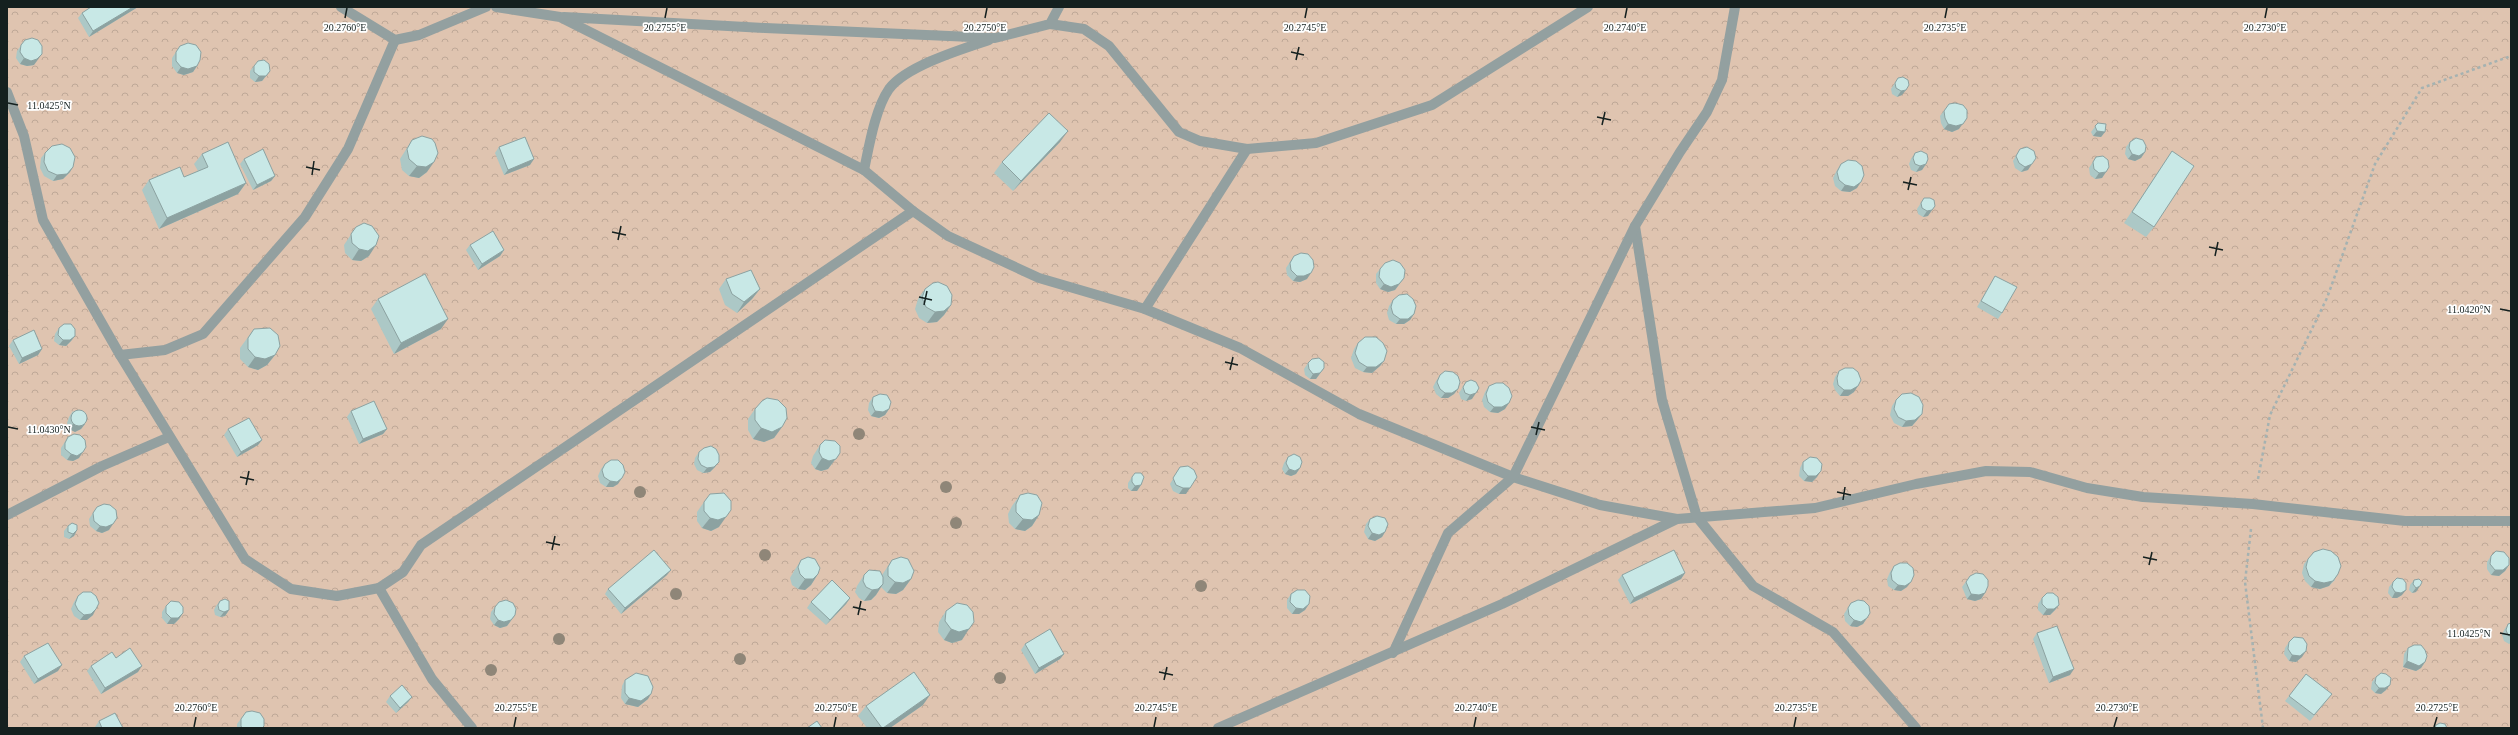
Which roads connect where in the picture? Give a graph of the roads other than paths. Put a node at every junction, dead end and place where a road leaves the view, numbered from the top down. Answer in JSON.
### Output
{"nodes":[{"id":1,"x":341,"y":7,"type":"edge"},
{"id":2,"x":486,"y":7,"type":"edge"},
{"id":3,"x":496,"y":7,"type":"edge"},
{"id":4,"x":1059,"y":7,"type":"edge"},
{"id":5,"x":1588,"y":7,"type":"edge"},
{"id":6,"x":1735,"y":7,"type":"edge"},
{"id":7,"x":560,"y":17,"type":"junction"},
{"id":8,"x":1050,"y":24,"type":"junction"},
{"id":9,"x":996,"y":38,"type":"junction"},
{"id":10,"x":395,"y":40,"type":"junction"},
{"id":11,"x":7,"y":92,"type":"edge"},
{"id":12,"x":1247,"y":149,"type":"junction"},
{"id":13,"x":864,"y":170,"type":"junction"},
{"id":14,"x":912,"y":211,"type":"junction"},
{"id":15,"x":1635,"y":226,"type":"junction"},
{"id":16,"x":1144,"y":309,"type":"junction"},
{"id":17,"x":120,"y":355,"type":"junction"},
{"id":18,"x":169,"y":438,"type":"junction"},
{"id":19,"x":1513,"y":477,"type":"junction"},
{"id":20,"x":7,"y":515,"type":"edge"},
{"id":21,"x":1697,"y":517,"type":"junction"},
{"id":22,"x":1677,"y":519,"type":"junction"},
{"id":23,"x":2511,"y":521,"type":"edge"},
{"id":24,"x":379,"y":588,"type":"junction"},
{"id":25,"x":1393,"y":653,"type":"junction"},
{"id":26,"x":472,"y":728,"type":"edge"},
{"id":27,"x":1218,"y":728,"type":"edge"},
{"id":28,"x":1916,"y":728,"type":"edge"}],
"edges":[{"from":1,"to":10,"type":"street"},
{"from":2,"to":10,"type":"street"},
{"from":3,"to":7,"type":"street"},
{"from":4,"to":8,"type":"street"},
{"from":5,"to":12,"type":"street"},
{"from":6,"to":15,"type":"street"},
{"from":7,"to":9,"type":"street"},
{"from":7,"to":13,"type":"street"},
{"from":8,"to":9,"type":"street"},
{"from":8,"to":12,"type":"street"},
{"from":9,"to":13,"type":"street"},
{"from":10,"to":17,"type":"street"},
{"from":11,"to":17,"type":"street"},
{"from":12,"to":16,"type":"street"},
{"from":13,"to":14,"type":"street"},
{"from":14,"to":16,"type":"street"},
{"from":14,"to":24,"type":"street"},
{"from":15,"to":19,"type":"street"},
{"from":15,"to":21,"type":"street"},
{"from":16,"to":19,"type":"street"},
{"from":17,"to":18,"type":"street"},
{"from":18,"to":20,"type":"street"},
{"from":18,"to":24,"type":"street"},
{"from":19,"to":22,"type":"street"},
{"from":19,"to":25,"type":"street"},
{"from":21,"to":22,"type":"street"},
{"from":21,"to":23,"type":"street"},
{"from":21,"to":28,"type":"street"},
{"from":22,"to":25,"type":"street"},
{"from":24,"to":26,"type":"street"},
{"from":25,"to":27,"type":"street"}]}
